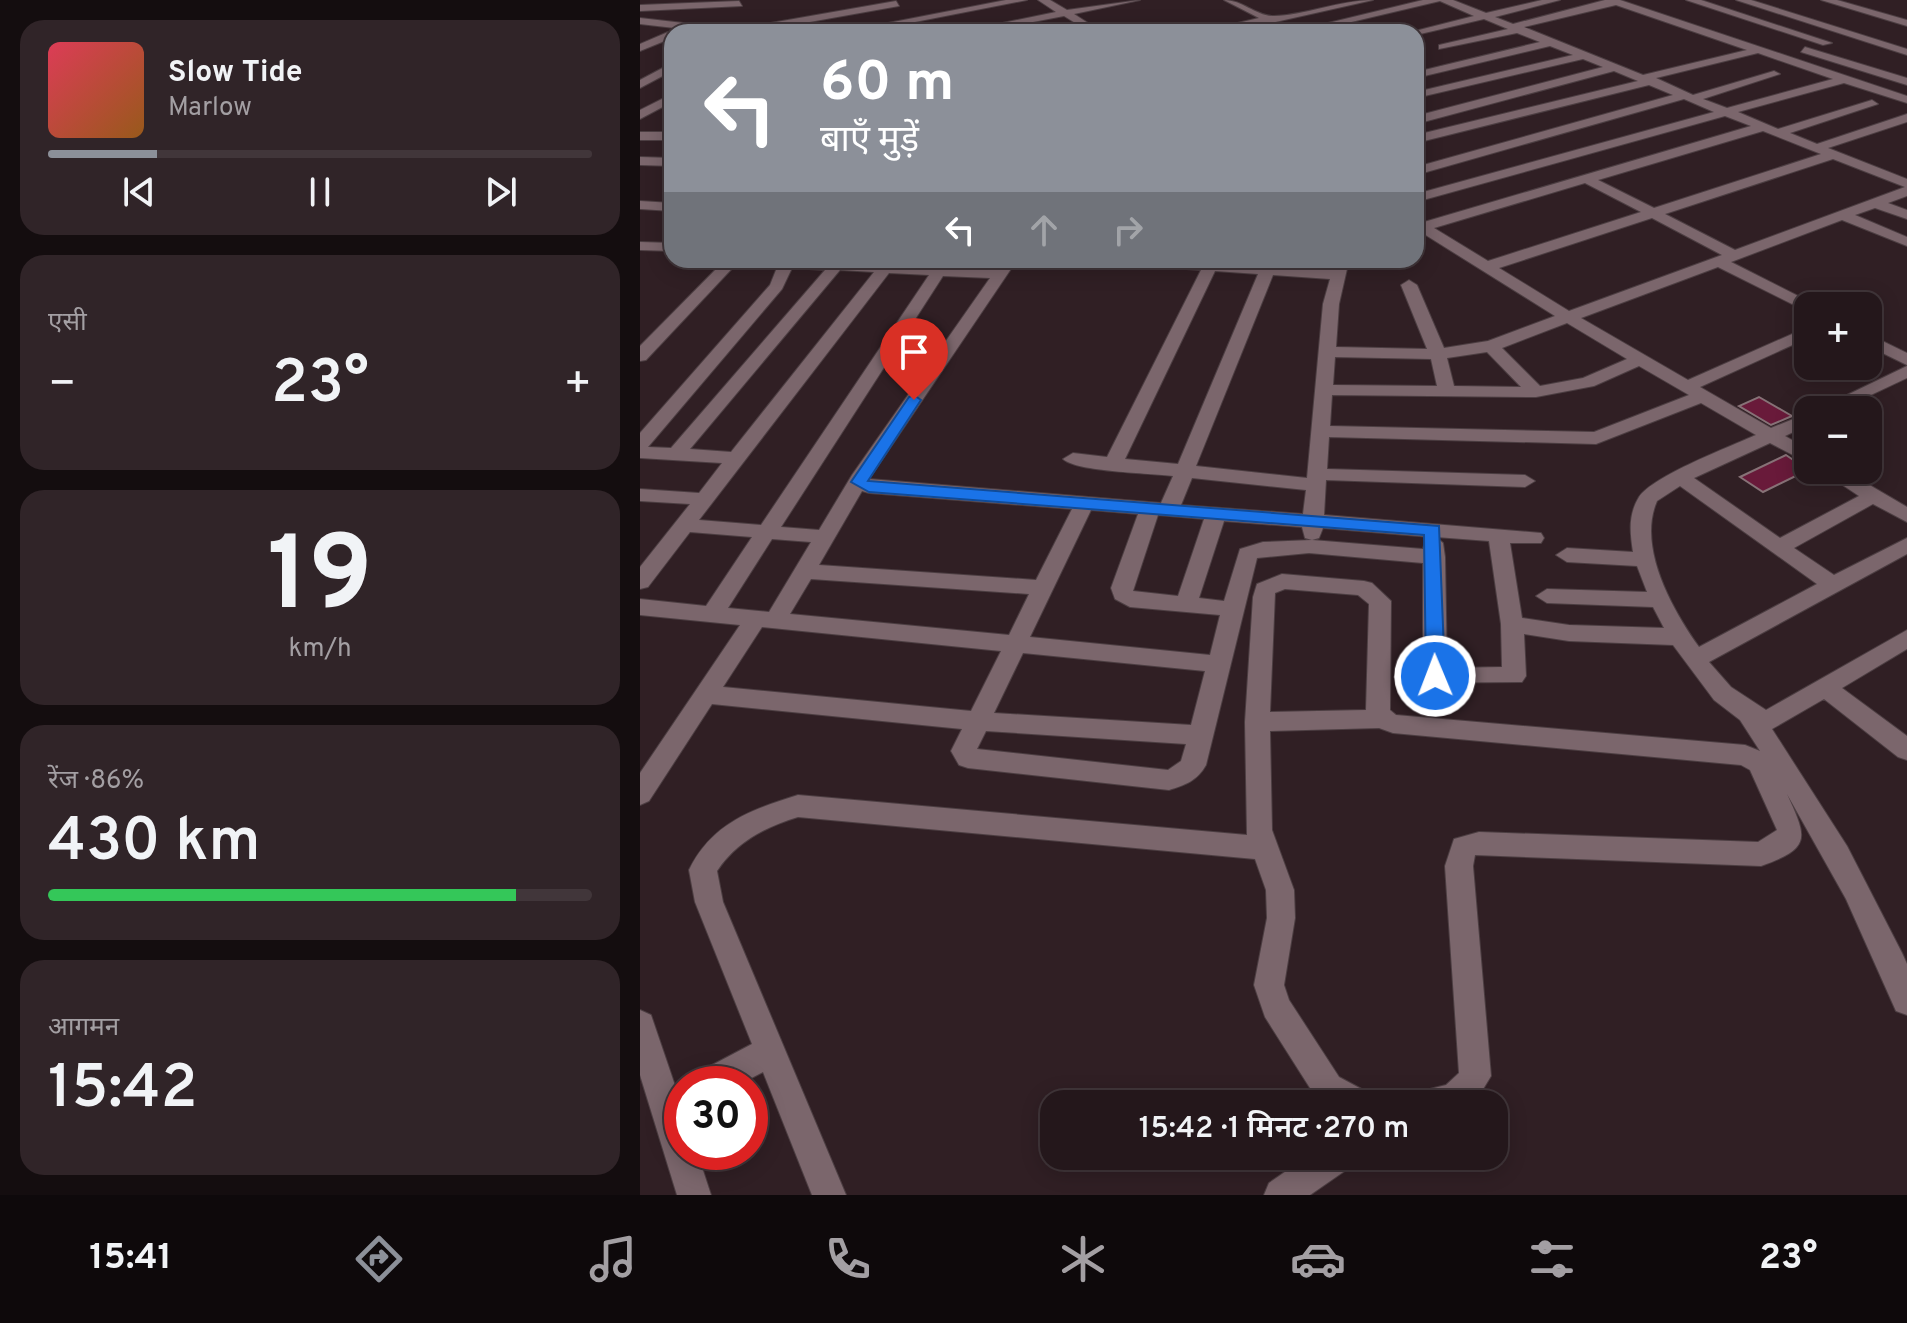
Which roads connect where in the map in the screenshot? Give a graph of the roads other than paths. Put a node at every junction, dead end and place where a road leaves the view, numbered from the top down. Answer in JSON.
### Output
{"nodes":[{"id":1,"x":954,"y":0,"type":"edge"},
{"id":2,"x":1022,"y":0,"type":"edge"},
{"id":3,"x":1043,"y":0,"type":"edge"},
{"id":4,"x":1135,"y":0,"type":"edge"},
{"id":5,"x":1229,"y":0,"type":"edge"},
{"id":6,"x":1368,"y":0,"type":"edge"},
{"id":7,"x":1436,"y":0,"type":"edge"},
{"id":8,"x":1444,"y":0,"type":"edge"},
{"id":9,"x":1555,"y":0,"type":"edge"},
{"id":10,"x":1691,"y":0,"type":"edge"},
{"id":11,"x":1741,"y":0,"type":"edge"},
{"id":12,"x":1778,"y":0,"type":"edge"},
{"id":13,"x":1826,"y":0,"type":"edge"},
{"id":14,"x":1863,"y":0,"type":"edge"},
{"id":15,"x":1614,"y":1,"type":"edge"},
{"id":16,"x":740,"y":2,"type":"edge"},
{"id":17,"x":893,"y":2,"type":"edge"},
{"id":18,"x":1757,"y":5,"type":"junction"},
{"id":19,"x":1054,"y":6,"type":"junction"},
{"id":20,"x":915,"y":7,"type":"dead end"},
{"id":21,"x":640,"y":8,"type":"edge"},
{"id":22,"x":804,"y":8,"type":"dead end"},
{"id":23,"x":1677,"y":8,"type":"dead end"},
{"id":24,"x":1906,"y":11,"type":"edge"},
{"id":25,"x":1065,"y":13,"type":"junction"},
{"id":26,"x":1486,"y":16,"type":"junction"},
{"id":27,"x":1835,"y":16,"type":"dead end"},
{"id":28,"x":814,"y":17,"type":"junction"},
{"id":29,"x":915,"y":19,"type":"junction"},
{"id":30,"x":1270,"y":19,"type":"junction"},
{"id":31,"x":640,"y":21,"type":"edge"},
{"id":32,"x":1329,"y":22,"type":"junction"},
{"id":33,"x":1907,"y":23,"type":"edge"},
{"id":34,"x":732,"y":24,"type":"edge"},
{"id":35,"x":772,"y":24,"type":"edge"},
{"id":36,"x":824,"y":24,"type":"edge"},
{"id":37,"x":889,"y":24,"type":"edge"},
{"id":38,"x":921,"y":24,"type":"edge"},
{"id":39,"x":955,"y":24,"type":"edge"},
{"id":40,"x":1007,"y":24,"type":"edge"},
{"id":41,"x":1084,"y":24,"type":"edge"},
{"id":42,"x":1245,"y":24,"type":"edge"},
{"id":43,"x":1280,"y":24,"type":"edge"},
{"id":44,"x":1322,"y":24,"type":"edge"},
{"id":45,"x":1333,"y":24,"type":"edge"},
{"id":46,"x":664,"y":28,"type":"edge"},
{"id":47,"x":1516,"y":28,"type":"junction"},
{"id":48,"x":1424,"y":30,"type":"edge"},
{"id":49,"x":664,"y":32,"type":"edge"},
{"id":50,"x":664,"y":34,"type":"edge"},
{"id":51,"x":640,"y":36,"type":"edge"},
{"id":52,"x":1553,"y":42,"type":"junction"},
{"id":53,"x":1785,"y":43,"type":"dead end"},
{"id":54,"x":1443,"y":47,"type":"dead end"},
{"id":55,"x":640,"y":48,"type":"edge"},
{"id":56,"x":1799,"y":48,"type":"dead end"},
{"id":57,"x":1759,"y":50,"type":"junction"},
{"id":58,"x":1907,"y":52,"type":"edge"},
{"id":59,"x":1586,"y":55,"type":"junction"},
{"id":60,"x":664,"y":60,"type":"edge"},
{"id":61,"x":1424,"y":64,"type":"edge"},
{"id":62,"x":1617,"y":67,"type":"junction"},
{"id":63,"x":1907,"y":69,"type":"edge"},
{"id":64,"x":1437,"y":70,"type":"junction"},
{"id":65,"x":640,"y":71,"type":"edge"},
{"id":66,"x":664,"y":71,"type":"edge"},
{"id":67,"x":1424,"y":73,"type":"edge"},
{"id":68,"x":1774,"y":74,"type":"dead end"},
{"id":69,"x":1845,"y":79,"type":"junction"},
{"id":70,"x":1648,"y":80,"type":"junction"},
{"id":71,"x":664,"y":82,"type":"edge"},
{"id":72,"x":1907,"y":82,"type":"edge"},
{"id":73,"x":1468,"y":83,"type":"junction"},
{"id":74,"x":640,"y":85,"type":"edge"},
{"id":75,"x":1424,"y":91,"type":"edge"},
{"id":76,"x":1424,"y":94,"type":"edge"},
{"id":77,"x":640,"y":95,"type":"edge"},
{"id":78,"x":1691,"y":96,"type":"junction"},
{"id":79,"x":1907,"y":100,"type":"edge"},
{"id":80,"x":664,"y":102,"type":"edge"},
{"id":81,"x":1872,"y":104,"type":"dead end"},
{"id":82,"x":1460,"y":108,"type":"junction"},
{"id":83,"x":1734,"y":113,"type":"junction"},
{"id":84,"x":640,"y":116,"type":"edge"},
{"id":85,"x":664,"y":117,"type":"edge"},
{"id":86,"x":1424,"y":118,"type":"edge"},
{"id":87,"x":1907,"y":118,"type":"edge"},
{"id":88,"x":1487,"y":122,"type":"junction"},
{"id":89,"x":1766,"y":126,"type":"junction"},
{"id":90,"x":1780,"y":132,"type":"junction"},
{"id":91,"x":640,"y":136,"type":"edge"},
{"id":92,"x":664,"y":136,"type":"edge"},
{"id":93,"x":1424,"y":137,"type":"edge"},
{"id":94,"x":1819,"y":147,"type":"junction"},
{"id":95,"x":1836,"y":154,"type":"junction"},
{"id":96,"x":640,"y":161,"type":"edge"},
{"id":97,"x":664,"y":162,"type":"edge"},
{"id":98,"x":1424,"y":169,"type":"edge"},
{"id":99,"x":1590,"y":181,"type":"junction"},
{"id":100,"x":1907,"y":184,"type":"edge"},
{"id":101,"x":1907,"y":191,"type":"edge"},
{"id":102,"x":1424,"y":196,"type":"edge"},
{"id":103,"x":1876,"y":203,"type":"junction"},
{"id":104,"x":640,"y":205,"type":"edge"},
{"id":105,"x":664,"y":206,"type":"edge"},
{"id":106,"x":1654,"y":214,"type":"junction"},
{"id":107,"x":1843,"y":215,"type":"junction"},
{"id":108,"x":1907,"y":215,"type":"edge"},
{"id":109,"x":1424,"y":224,"type":"edge"},
{"id":110,"x":1424,"y":228,"type":"edge"},
{"id":111,"x":1907,"y":242,"type":"edge"},
{"id":112,"x":640,"y":246,"type":"edge"},
{"id":113,"x":664,"y":247,"type":"edge"},
{"id":114,"x":1728,"y":259,"type":"junction"},
{"id":115,"x":1486,"y":267,"type":"junction"},
{"id":116,"x":725,"y":268,"type":"edge"},
{"id":117,"x":783,"y":268,"type":"edge"},
{"id":118,"x":823,"y":268,"type":"edge"},
{"id":119,"x":885,"y":268,"type":"edge"},
{"id":120,"x":941,"y":268,"type":"edge"},
{"id":121,"x":1004,"y":268,"type":"edge"},
{"id":122,"x":1210,"y":268,"type":"edge"},
{"id":123,"x":1269,"y":268,"type":"edge"},
{"id":124,"x":1340,"y":268,"type":"edge"},
{"id":125,"x":1409,"y":285,"type":"dead end"},
{"id":126,"x":1794,"y":299,"type":"edge"},
{"id":127,"x":1569,"y":318,"type":"junction"},
{"id":128,"x":1794,"y":339,"type":"edge"},
{"id":129,"x":1491,"y":346,"type":"junction"},
{"id":130,"x":1882,"y":347,"type":"edge"},
{"id":131,"x":1327,"y":352,"type":"junction"},
{"id":132,"x":1438,"y":354,"type":"junction"},
{"id":133,"x":640,"y":356,"type":"edge"},
{"id":134,"x":1639,"y":360,"type":"junction"},
{"id":135,"x":1907,"y":360,"type":"edge"},
{"id":136,"x":1907,"y":371,"type":"edge"},
{"id":137,"x":1323,"y":390,"type":"junction"},
{"id":138,"x":1694,"y":391,"type":"junction"},
{"id":139,"x":1447,"y":392,"type":"junction"},
{"id":140,"x":1536,"y":392,"type":"junction"},
{"id":141,"x":1854,"y":396,"type":"edge"},
{"id":142,"x":1794,"y":425,"type":"edge"},
{"id":143,"x":1320,"y":431,"type":"junction"},
{"id":144,"x":1772,"y":435,"type":"junction"},
{"id":145,"x":640,"y":445,"type":"edge"},
{"id":146,"x":1794,"y":448,"type":"edge"},
{"id":147,"x":640,"y":452,"type":"edge"},
{"id":148,"x":675,"y":455,"type":"junction"},
{"id":149,"x":733,"y":458,"type":"junction"},
{"id":150,"x":1073,"y":459,"type":"dead end"},
{"id":151,"x":1112,"y":465,"type":"junction"},
{"id":152,"x":1184,"y":472,"type":"junction"},
{"id":153,"x":1680,"y":477,"type":"junction"},
{"id":154,"x":1316,"y":479,"type":"junction"},
{"id":155,"x":1525,"y":481,"type":"dead end"},
{"id":156,"x":859,"y":482,"type":"junction"},
{"id":157,"x":1853,"y":484,"type":"edge"},
{"id":158,"x":640,"y":495,"type":"edge"},
{"id":159,"x":1873,"y":496,"type":"junction"},
{"id":160,"x":703,"y":499,"type":"junction"},
{"id":161,"x":1085,"y":502,"type":"junction"},
{"id":162,"x":1160,"y":508,"type":"junction"},
{"id":163,"x":1216,"y":513,"type":"junction"},
{"id":164,"x":1907,"y":516,"type":"edge"},
{"id":165,"x":1313,"y":520,"type":"junction"},
{"id":166,"x":683,"y":525,"type":"junction"},
{"id":167,"x":1433,"y":530,"type":"junction"},
{"id":168,"x":764,"y":532,"type":"junction"},
{"id":169,"x":1498,"y":535,"type":"junction"},
{"id":170,"x":826,"y":537,"type":"junction"},
{"id":171,"x":1534,"y":538,"type":"dead end"},
{"id":172,"x":1907,"y":545,"type":"edge"},
{"id":173,"x":1311,"y":547,"type":"junction"},
{"id":174,"x":1777,"y":548,"type":"junction"},
{"id":175,"x":640,"y":551,"type":"edge"},
{"id":176,"x":662,"y":553,"type":"junction"},
{"id":177,"x":1567,"y":555,"type":"dead end"},
{"id":178,"x":1434,"y":557,"type":"junction"},
{"id":179,"x":1648,"y":560,"type":"junction"},
{"id":180,"x":805,"y":571,"type":"junction"},
{"id":181,"x":640,"y":582,"type":"edge"},
{"id":182,"x":1834,"y":586,"type":"junction"},
{"id":183,"x":1043,"y":588,"type":"junction"},
{"id":184,"x":1547,"y":596,"type":"dead end"},
{"id":185,"x":1662,"y":600,"type":"junction"},
{"id":186,"x":1186,"y":604,"type":"junction"},
{"id":187,"x":640,"y":607,"type":"edge"},
{"id":188,"x":1232,"y":609,"type":"junction"},
{"id":189,"x":713,"y":613,"type":"junction"},
{"id":190,"x":766,"y":618,"type":"junction"},
{"id":191,"x":1512,"y":624,"type":"junction"},
{"id":192,"x":1680,"y":637,"type":"junction"},
{"id":193,"x":1907,"y":638,"type":"edge"},
{"id":194,"x":1017,"y":642,"type":"junction"},
{"id":195,"x":1696,"y":659,"type":"junction"},
{"id":196,"x":1218,"y":664,"type":"junction"},
{"id":197,"x":1435,"y":676,"type":"junction"},
{"id":198,"x":1406,"y":677,"type":"dead end"},
{"id":199,"x":1826,"y":688,"type":"junction"},
{"id":200,"x":705,"y":694,"type":"junction"},
{"id":201,"x":1751,"y":717,"type":"junction"},
{"id":202,"x":1381,"y":719,"type":"junction"},
{"id":203,"x":978,"y":721,"type":"junction"},
{"id":204,"x":1257,"y":722,"type":"junction"},
{"id":205,"x":1200,"y":735,"type":"junction"},
{"id":206,"x":1907,"y":750,"type":"edge"},
{"id":207,"x":640,"y":794,"type":"edge"},
{"id":208,"x":1265,"y":848,"type":"junction"},
{"id":209,"x":1907,"y":1001,"type":"edge"},
{"id":210,"x":640,"y":1025,"type":"edge"},
{"id":211,"x":770,"y":1051,"type":"junction"},
{"id":212,"x":742,"y":1066,"type":"edge"},
{"id":213,"x":664,"y":1079,"type":"edge"},
{"id":214,"x":1331,"y":1090,"type":"edge"},
{"id":215,"x":1468,"y":1090,"type":"edge"},
{"id":216,"x":689,"y":1170,"type":"edge"},
{"id":217,"x":1317,"y":1170,"type":"edge"},
{"id":218,"x":694,"y":1195,"type":"edge"},
{"id":219,"x":829,"y":1195,"type":"edge"},
{"id":220,"x":1281,"y":1195,"type":"edge"}],
"edges":[{"from":1,"to":20,"type":"street"},
{"from":2,"to":29,"type":"street"},
{"from":3,"to":19,"type":"street"},
{"from":4,"to":25,"type":"street"},
{"from":5,"to":30,"type":"street"},
{"from":6,"to":30,"type":"street"},
{"from":7,"to":32,"type":"street"},
{"from":8,"to":26,"type":"street"},
{"from":9,"to":26,"type":"street"},
{"from":10,"to":63,"type":"street"},
{"from":11,"to":18,"type":"street"},
{"from":12,"to":18,"type":"street"},
{"from":12,"to":27,"type":"street"},
{"from":13,"to":33,"type":"street"},
{"from":14,"to":24,"type":"street"},
{"from":15,"to":47,"type":"street"},
{"from":15,"to":57,"type":"street"},
{"from":16,"to":21,"type":"street"},
{"from":16,"to":34,"type":"street"},
{"from":17,"to":28,"type":"street"},
{"from":17,"to":29,"type":"street"},
{"from":18,"to":58,"type":"street"},
{"from":19,"to":25,"type":"street"},
{"from":19,"to":39,"type":"street"},
{"from":22,"to":28,"type":"street"},
{"from":23,"to":53,"type":"street"},
{"from":25,"to":40,"type":"street"},
{"from":25,"to":41,"type":"street"},
{"from":26,"to":47,"type":"street"},
{"from":26,"to":48,"type":"street"},
{"from":28,"to":35,"type":"street"},
{"from":28,"to":36,"type":"street"},
{"from":29,"to":37,"type":"street"},
{"from":29,"to":38,"type":"street"},
{"from":30,"to":42,"type":"street"},
{"from":30,"to":43,"type":"street"},
{"from":31,"to":46,"type":"street"},
{"from":32,"to":44,"type":"street"},
{"from":32,"to":45,"type":"street"},
{"from":47,"to":52,"type":"street"},
{"from":47,"to":54,"type":"street"},
{"from":49,"to":51,"type":"street"},
{"from":50,"to":55,"type":"street"},
{"from":52,"to":59,"type":"street"},
{"from":52,"to":64,"type":"street"},
{"from":56,"to":72,"type":"street"},
{"from":57,"to":69,"type":"street"},
{"from":57,"to":70,"type":"street"},
{"from":59,"to":62,"type":"street"},
{"from":59,"to":73,"type":"street"},
{"from":60,"to":65,"type":"street"},
{"from":61,"to":64,"type":"street"},
{"from":62,"to":70,"type":"street"},
{"from":62,"to":82,"type":"street"},
{"from":64,"to":67,"type":"street"},
{"from":64,"to":73,"type":"street"},
{"from":66,"to":74,"type":"street"},
{"from":68,"to":78,"type":"street"},
{"from":69,"to":79,"type":"street"},
{"from":69,"to":83,"type":"street"},
{"from":70,"to":78,"type":"street"},
{"from":70,"to":88,"type":"street"},
{"from":71,"to":77,"type":"street"},
{"from":73,"to":75,"type":"street"},
{"from":76,"to":82,"type":"street"},
{"from":78,"to":83,"type":"street"},
{"from":78,"to":98,"type":"street"},
{"from":80,"to":84,"type":"street"},
{"from":81,"to":90,"type":"street"},
{"from":82,"to":86,"type":"street"},
{"from":82,"to":88,"type":"street"},
{"from":83,"to":89,"type":"street"},
{"from":83,"to":102,"type":"street"},
{"from":84,"to":85,"type":"street"},
{"from":87,"to":94,"type":"street"},
{"from":88,"to":93,"type":"street"},
{"from":89,"to":90,"type":"street"},
{"from":89,"to":99,"type":"street"},
{"from":90,"to":94,"type":"street"},
{"from":91,"to":92,"type":"street"},
{"from":94,"to":95,"type":"street"},
{"from":95,"to":100,"type":"street"},
{"from":95,"to":106,"type":"street"},
{"from":96,"to":97,"type":"street"},
{"from":99,"to":106,"type":"street"},
{"from":99,"to":109,"type":"street"},
{"from":101,"to":103,"type":"street"},
{"from":103,"to":107,"type":"street"},
{"from":103,"to":108,"type":"street"},
{"from":104,"to":105,"type":"street"},
{"from":106,"to":114,"type":"street"},
{"from":106,"to":115,"type":"street"},
{"from":107,"to":111,"type":"street"},
{"from":107,"to":114,"type":"street"},
{"from":110,"to":115,"type":"street"},
{"from":112,"to":113,"type":"street"},
{"from":114,"to":126,"type":"street"},
{"from":114,"to":127,"type":"street"},
{"from":115,"to":127,"type":"street"},
{"from":116,"to":133,"type":"street"},
{"from":117,"to":145,"type":"street"},
{"from":118,"to":148,"type":"street"},
{"from":119,"to":149,"type":"street"},
{"from":120,"to":168,"type":"street"},
{"from":121,"to":156,"type":"street"},
{"from":122,"to":151,"type":"street"},
{"from":123,"to":152,"type":"street"},
{"from":124,"to":131,"type":"street"},
{"from":125,"to":132,"type":"street"},
{"from":127,"to":129,"type":"street"},
{"from":127,"to":134,"type":"street"},
{"from":128,"to":138,"type":"street"},
{"from":129,"to":132,"type":"street"},
{"from":129,"to":140,"type":"street"},
{"from":130,"to":135,"type":"street"},
{"from":131,"to":132,"type":"street"},
{"from":131,"to":137,"type":"street"},
{"from":132,"to":139,"type":"street"},
{"from":134,"to":138,"type":"street"},
{"from":134,"to":140,"type":"street"},
{"from":136,"to":141,"type":"street"},
{"from":137,"to":139,"type":"street"},
{"from":137,"to":143,"type":"street"},
{"from":138,"to":143,"type":"street"},
{"from":138,"to":144,"type":"street"},
{"from":139,"to":140,"type":"street"},
{"from":142,"to":144,"type":"street"},
{"from":143,"to":154,"type":"street"},
{"from":144,"to":146,"type":"street"},
{"from":144,"to":153,"type":"street"},
{"from":147,"to":148,"type":"street"},
{"from":148,"to":149,"type":"street"},
{"from":149,"to":160,"type":"street"},
{"from":150,"to":151,"type":"street"},
{"from":151,"to":152,"type":"street"},
{"from":152,"to":154,"type":"street"},
{"from":152,"to":162,"type":"street"},
{"from":153,"to":174,"type":"street"},
{"from":153,"to":179,"type":"street"},
{"from":154,"to":155,"type":"street"},
{"from":154,"to":165,"type":"street"},
{"from":156,"to":161,"type":"street"},
{"from":156,"to":170,"type":"street"},
{"from":157,"to":159,"type":"street"},
{"from":158,"to":160,"type":"street"},
{"from":159,"to":164,"type":"street"},
{"from":159,"to":174,"type":"street"},
{"from":160,"to":166,"type":"street"},
{"from":161,"to":162,"type":"street"},
{"from":161,"to":183,"type":"street"},
{"from":162,"to":163,"type":"street"},
{"from":162,"to":186,"type":"street"},
{"from":163,"to":165,"type":"street"},
{"from":163,"to":186,"type":"street"},
{"from":165,"to":167,"type":"street"},
{"from":165,"to":173,"type":"street"},
{"from":166,"to":168,"type":"street"},
{"from":166,"to":176,"type":"street"},
{"from":167,"to":169,"type":"street"},
{"from":167,"to":178,"type":"street"},
{"from":168,"to":170,"type":"street"},
{"from":168,"to":189,"type":"street"},
{"from":169,"to":171,"type":"street"},
{"from":169,"to":191,"type":"street"},
{"from":170,"to":180,"type":"street"},
{"from":172,"to":182,"type":"street"},
{"from":173,"to":178,"type":"street"},
{"from":173,"to":188,"type":"street"},
{"from":174,"to":182,"type":"street"},
{"from":175,"to":176,"type":"street"},
{"from":176,"to":181,"type":"street"},
{"from":177,"to":179,"type":"street"},
{"from":178,"to":197,"type":"street"},
{"from":179,"to":185,"type":"street"},
{"from":180,"to":183,"type":"street"},
{"from":180,"to":190,"type":"street"},
{"from":182,"to":195,"type":"street"},
{"from":183,"to":194,"type":"street"},
{"from":184,"to":185,"type":"street"},
{"from":185,"to":192,"type":"street"},
{"from":186,"to":188,"type":"street"},
{"from":187,"to":189,"type":"street"},
{"from":188,"to":196,"type":"street"},
{"from":189,"to":190,"type":"street"},
{"from":190,"to":194,"type":"street"},
{"from":190,"to":200,"type":"street"},
{"from":191,"to":192,"type":"street"},
{"from":191,"to":197,"type":"street"},
{"from":192,"to":195,"type":"street"},
{"from":193,"to":199,"type":"street"},
{"from":194,"to":196,"type":"street"},
{"from":194,"to":203,"type":"street"},
{"from":195,"to":201,"type":"street"},
{"from":196,"to":205,"type":"street"},
{"from":197,"to":198,"type":"street"},
{"from":199,"to":201,"type":"street"},
{"from":199,"to":206,"type":"street"},
{"from":200,"to":203,"type":"street"},
{"from":200,"to":207,"type":"street"},
{"from":201,"to":209,"type":"street"},
{"from":202,"to":204,"type":"street"},
{"from":202,"to":204,"type":"street"},
{"from":202,"to":215,"type":"street"},
{"from":203,"to":205,"type":"street"},
{"from":203,"to":205,"type":"street"},
{"from":204,"to":208,"type":"street"},
{"from":208,"to":211,"type":"street"},
{"from":208,"to":214,"type":"street"},
{"from":210,"to":213,"type":"street"},
{"from":211,"to":212,"type":"street"},
{"from":211,"to":219,"type":"street"},
{"from":216,"to":218,"type":"street"},
{"from":217,"to":220,"type":"street"}]}
